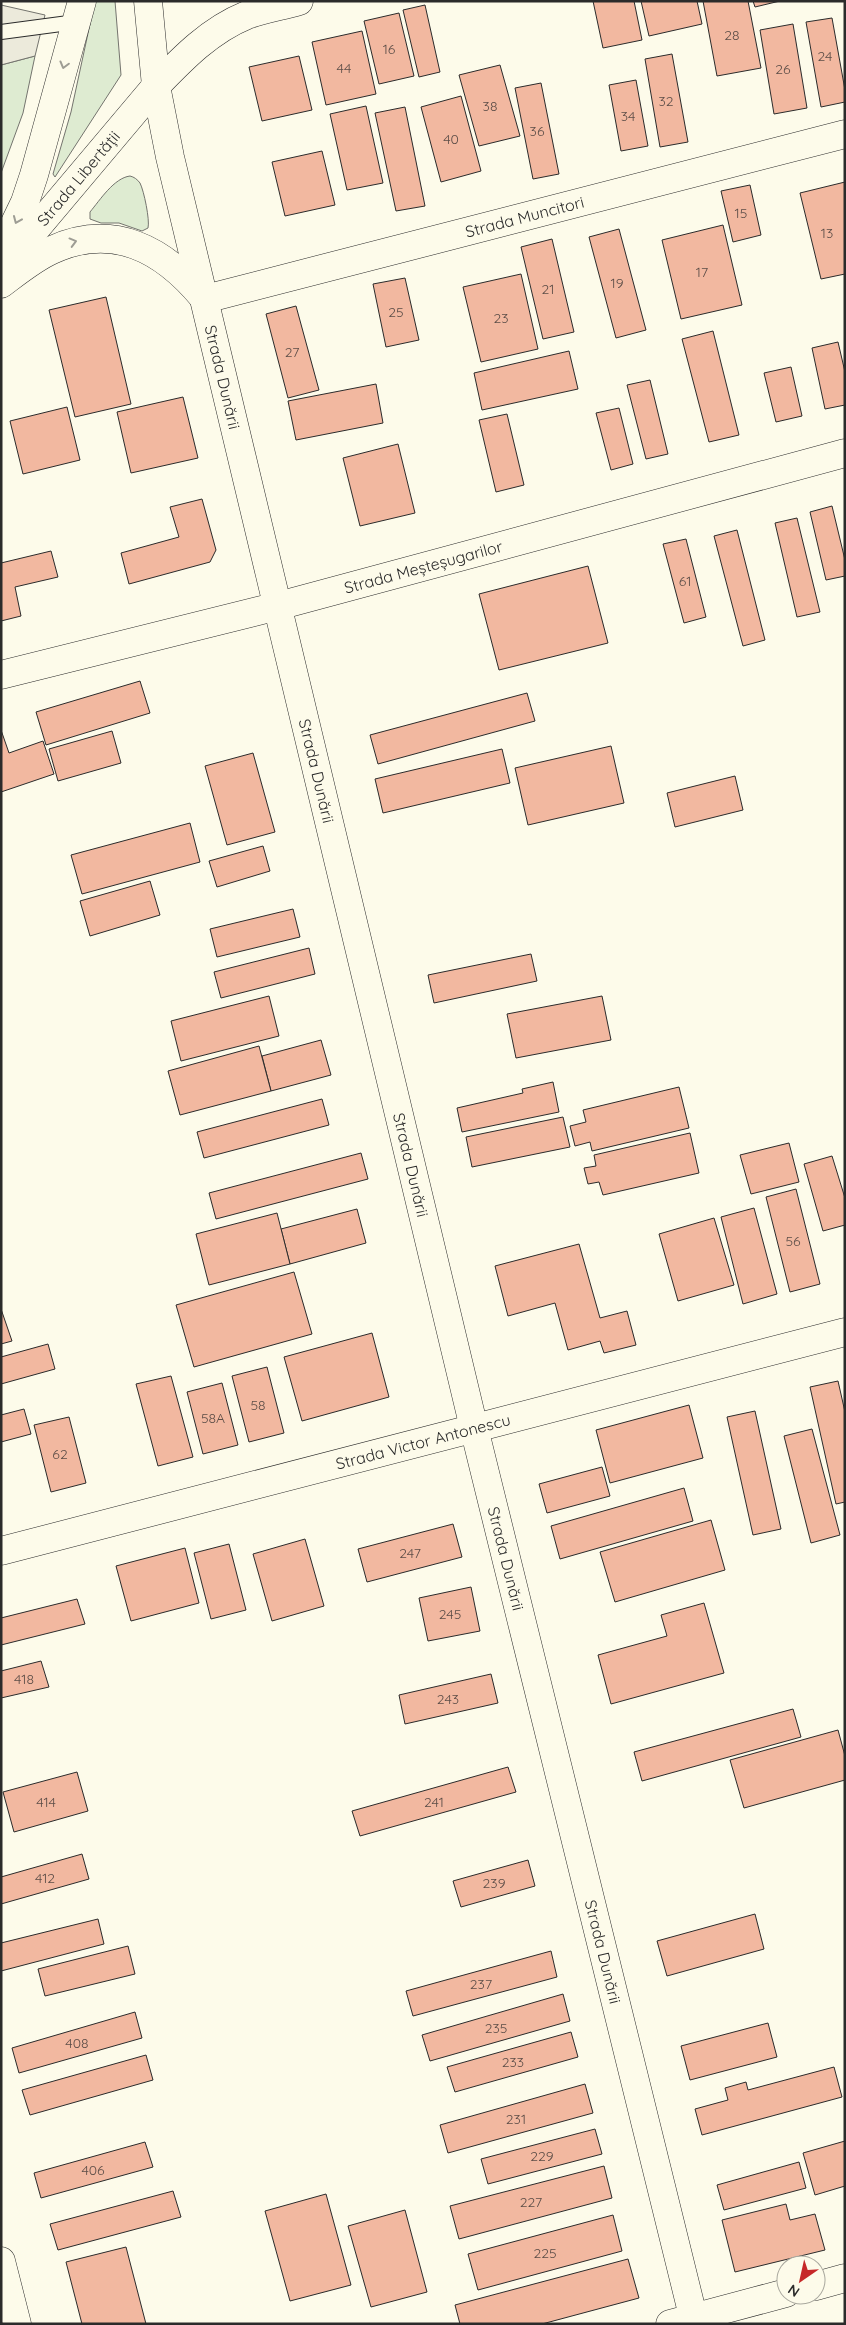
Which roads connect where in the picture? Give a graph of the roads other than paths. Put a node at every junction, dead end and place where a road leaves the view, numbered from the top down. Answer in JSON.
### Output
{"nodes":[{"id":1,"x":148,"y":1,"type":"edge"},
{"id":2,"x":299,"y":1,"type":"edge"},
{"id":3,"x":79,"y":12,"type":"edge"},
{"id":4,"x":1,"y":32,"type":"edge"},
{"id":5,"x":156,"y":86,"type":"junction"},
{"id":6,"x":845,"y":134,"type":"edge"},
{"id":7,"x":1,"y":252,"type":"edge"},
{"id":8,"x":1,"y":270,"type":"edge"},
{"id":9,"x":1,"y":284,"type":"edge"},
{"id":10,"x":205,"y":299,"type":"junction"},
{"id":11,"x":845,"y":453,"type":"edge"},
{"id":12,"x":278,"y":606,"type":"junction"},
{"id":13,"x":1,"y":675,"type":"edge"},
{"id":14,"x":845,"y":1332,"type":"edge"},
{"id":15,"x":474,"y":1428,"type":"junction"},
{"id":16,"x":1,"y":1552,"type":"edge"},
{"id":17,"x":1,"y":2261,"type":"edge"},
{"id":18,"x":845,"y":2278,"type":"edge"},
{"id":19,"x":826,"y":2283,"type":"edge"},
{"id":20,"x":776,"y":2297,"type":"edge"},
{"id":21,"x":686,"y":2322,"type":"edge"},
{"id":22,"x":17,"y":2324,"type":"edge"}],
"edges":[{"from":1,"to":5,"type":"street","name":"Strada Dunării"},
{"from":2,"to":5,"type":"street","name":"Strada Libertății"},
{"from":3,"to":4,"type":"lane"},
{"from":3,"to":7,"type":"street","one_way":true},
{"from":5,"to":8,"type":"street","name":"Strada Libertății"},
{"from":5,"to":10,"type":"street","name":"Strada Dunării"},
{"from":6,"to":10,"type":"street","name":"Strada Muncitori"},
{"from":9,"to":10,"type":"street","one_way":true},
{"from":10,"to":12,"type":"street","name":"Strada Dunării"},
{"from":11,"to":12,"type":"street","name":"Strada Meșteșugarilor"},
{"from":12,"to":13,"type":"street","name":"Strada Meșteșugarilor"},
{"from":12,"to":15,"type":"street","name":"Strada Dunării"},
{"from":14,"to":15,"type":"street","name":"Strada Victor Antonescu"},
{"from":15,"to":16,"type":"street","name":"Strada Victor Antonescu"},
{"from":15,"to":21,"type":"street","name":"Strada Dunării"},
{"from":17,"to":22,"type":"street"},
{"from":18,"to":19,"type":"street"},
{"from":20,"to":21,"type":"street"}]}
